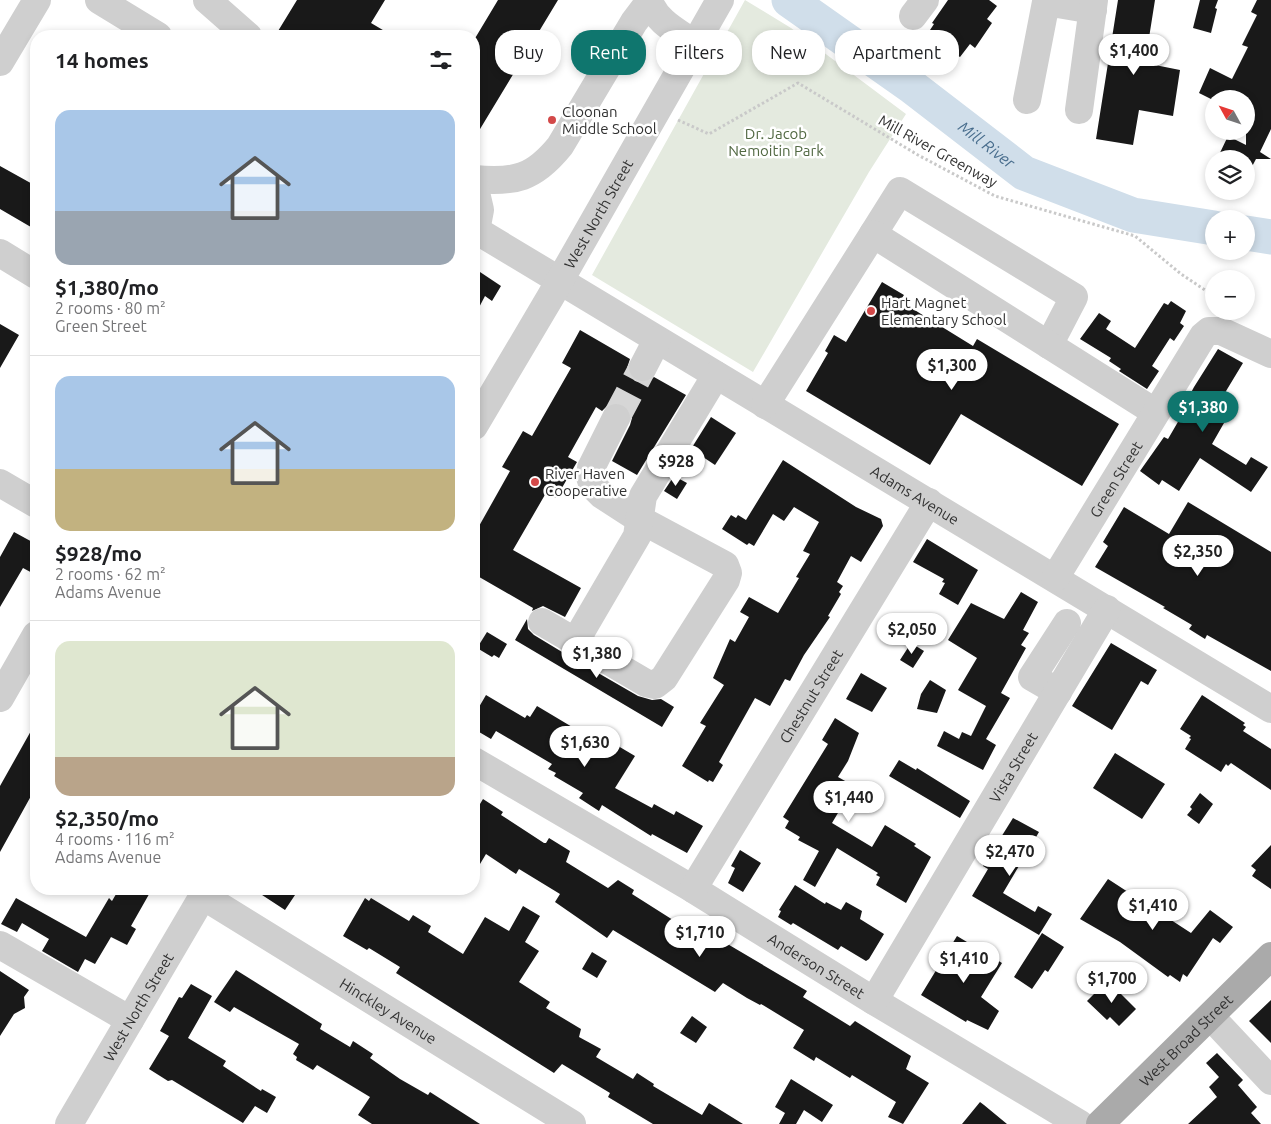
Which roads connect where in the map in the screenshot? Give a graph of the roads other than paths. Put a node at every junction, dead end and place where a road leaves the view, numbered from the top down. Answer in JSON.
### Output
{"nodes":[{"id":1,"x":36,"y":0,"type":"edge"},
{"id":2,"x":99,"y":0,"type":"edge"},
{"id":3,"x":208,"y":0,"type":"edge"},
{"id":4,"x":720,"y":0,"type":"edge"},
{"id":5,"x":649,"y":1,"type":"edge"},
{"id":6,"x":1043,"y":1,"type":"edge"},
{"id":7,"x":1094,"y":5,"type":"edge"},
{"id":8,"x":148,"y":30,"type":"edge"},
{"id":9,"x":241,"y":30,"type":"edge"},
{"id":10,"x":675,"y":30,"type":"edge"},
{"id":11,"x":702,"y":30,"type":"edge"},
{"id":12,"x":0,"y":62,"type":"edge"},
{"id":13,"x":677,"y":75,"type":"edge"},
{"id":14,"x":1027,"y":100,"type":"dead end"},
{"id":15,"x":1079,"y":110,"type":"dead end"},
{"id":16,"x":480,"y":179,"type":"edge"},
{"id":17,"x":480,"y":233,"type":"edge"},
{"id":18,"x":873,"y":234,"type":"junction"},
{"id":19,"x":0,"y":253,"type":"edge"},
{"id":20,"x":30,"y":271,"type":"edge"},
{"id":21,"x":559,"y":282,"type":"junction"},
{"id":22,"x":657,"y":340,"type":"junction"},
{"id":23,"x":1049,"y":345,"type":"junction"},
{"id":24,"x":1271,"y":354,"type":"edge"},
{"id":25,"x":643,"y":367,"type":"tunnel mouth"},
{"id":26,"x":716,"y":376,"type":"junction"},
{"id":27,"x":765,"y":405,"type":"junction"},
{"id":28,"x":1155,"y":412,"type":"junction"},
{"id":29,"x":480,"y":416,"type":"edge"},
{"id":30,"x":616,"y":418,"type":"tunnel mouth"},
{"id":31,"x":0,"y":483,"type":"edge"},
{"id":32,"x":30,"y":500,"type":"edge"},
{"id":33,"x":929,"y":502,"type":"junction"},
{"id":34,"x":639,"y":519,"type":"junction"},
{"id":35,"x":1055,"y":578,"type":"junction"},
{"id":36,"x":1107,"y":609,"type":"junction"},
{"id":37,"x":542,"y":622,"type":"dead end"},
{"id":38,"x":1067,"y":623,"type":"dead end"},
{"id":39,"x":575,"y":642,"type":"junction"},
{"id":40,"x":30,"y":646,"type":"edge"},
{"id":41,"x":1058,"y":692,"type":"junction"},
{"id":42,"x":0,"y":698,"type":"edge"},
{"id":43,"x":1271,"y":709,"type":"edge"},
{"id":44,"x":480,"y":765,"type":"edge"},
{"id":45,"x":693,"y":889,"type":"junction"},
{"id":46,"x":203,"y":895,"type":"edge"},
{"id":47,"x":210,"y":895,"type":"edge"},
{"id":48,"x":0,"y":945,"type":"edge"},
{"id":49,"x":1271,"y":956,"type":"edge"},
{"id":50,"x":874,"y":1001,"type":"junction"},
{"id":51,"x":1211,"y":1017,"type":"junction"},
{"id":52,"x":130,"y":1020,"type":"junction"},
{"id":53,"x":1271,"y":1081,"type":"edge"},
{"id":54,"x":69,"y":1124,"type":"edge"},
{"id":55,"x":572,"y":1124,"type":"edge"},
{"id":56,"x":1080,"y":1124,"type":"edge"},
{"id":57,"x":1100,"y":1124,"type":"edge"}],
"edges":[{"from":1,"to":12,"type":"street"},
{"from":2,"to":8,"type":"street"},
{"from":3,"to":9,"type":"street"},
{"from":4,"to":11,"type":"street","name":"West North Street"},
{"from":5,"to":10,"type":"street"},
{"from":5,"to":16,"type":"street"},
{"from":6,"to":7,"type":"street"},
{"from":6,"to":14,"type":"street"},
{"from":7,"to":15,"type":"street"},
{"from":13,"to":21,"type":"street","name":"West North Street"},
{"from":17,"to":21,"type":"street","name":"Adams Avenue"},
{"from":18,"to":23,"type":"street"},
{"from":18,"to":23,"type":"street"},
{"from":18,"to":27,"type":"street"},
{"from":19,"to":20,"type":"street"},
{"from":21,"to":22,"type":"street","name":"Adams Avenue"},
{"from":21,"to":29,"type":"street","name":"West North Street"},
{"from":22,"to":25,"type":"street"},
{"from":22,"to":26,"type":"street","name":"Adams Avenue"},
{"from":23,"to":28,"type":"street"},
{"from":24,"to":28,"type":"street","name":"Green Street"},
{"from":26,"to":27,"type":"street","name":"Adams Avenue"},
{"from":26,"to":34,"type":"street"},
{"from":27,"to":33,"type":"street","name":"Adams Avenue"},
{"from":28,"to":35,"type":"street","name":"Green Street"},
{"from":30,"to":34,"type":"street"},
{"from":31,"to":32,"type":"street"},
{"from":33,"to":35,"type":"street","name":"Adams Avenue"},
{"from":33,"to":45,"type":"street","name":"Chestnut Street"},
{"from":34,"to":39,"type":"street"},
{"from":34,"to":39,"type":"street"},
{"from":35,"to":36,"type":"street","name":"Adams Avenue"},
{"from":36,"to":41,"type":"street","name":"Vista Street"},
{"from":36,"to":43,"type":"street","name":"Adams Avenue"},
{"from":37,"to":39,"type":"street"},
{"from":38,"to":41,"type":"street"},
{"from":40,"to":42,"type":"street"},
{"from":41,"to":50,"type":"street","name":"Vista Street"},
{"from":44,"to":45,"type":"street","name":"Anderson Street"},
{"from":45,"to":50,"type":"street","name":"Anderson Street"},
{"from":46,"to":52,"type":"street","name":"West North Street"},
{"from":47,"to":55,"type":"street","name":"Hinckley Avenue"},
{"from":48,"to":52,"type":"street"},
{"from":49,"to":51,"type":"main road","name":"West Broad Street"},
{"from":50,"to":56,"type":"street","name":"Anderson Street"},
{"from":51,"to":53,"type":"street"},
{"from":51,"to":57,"type":"main road","name":"West Broad Street"},
{"from":52,"to":54,"type":"street","name":"West North Street"}]}
